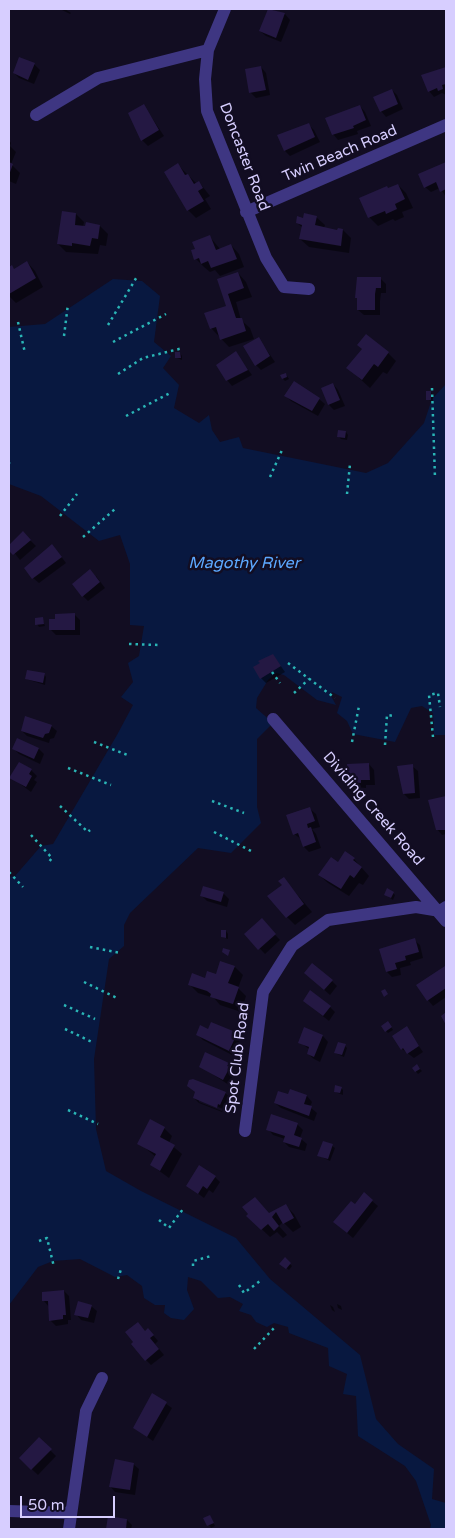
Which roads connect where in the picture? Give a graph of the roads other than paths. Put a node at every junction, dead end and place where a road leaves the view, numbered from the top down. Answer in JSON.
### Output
{"nodes":[{"id":1,"x":225,"y":9,"type":"edge"},
{"id":2,"x":208,"y":50,"type":"junction"},
{"id":3,"x":36,"y":115,"type":"dead end"},
{"id":4,"x":446,"y":126,"type":"edge"},
{"id":5,"x":246,"y":212,"type":"junction"},
{"id":6,"x":309,"y":289,"type":"dead end"},
{"id":7,"x":273,"y":719,"type":"dead end"},
{"id":8,"x":444,"y":913,"type":"edge"},
{"id":9,"x":245,"y":1131,"type":"dead end"},
{"id":10,"x":102,"y":1378,"type":"dead end"},
{"id":11,"x":9,"y":1511,"type":"edge"},
{"id":12,"x":71,"y":1514,"type":"junction"},
{"id":13,"x":69,"y":1529,"type":"edge"}],
"edges":[{"from":1,"to":2,"type":"street","name":"Doncaster Road"},
{"from":2,"to":3,"type":"street"},
{"from":2,"to":5,"type":"street","name":"Doncaster Road"},
{"from":4,"to":5,"type":"street","name":"Twin Beach Road"},
{"from":5,"to":6,"type":"street","name":"Doncaster Road"},
{"from":7,"to":8,"type":"street","name":"Dividing Creek Road"},
{"from":8,"to":9,"type":"street","name":"Spot Club Road"},
{"from":10,"to":12,"type":"street"},
{"from":11,"to":12,"type":"street"},
{"from":12,"to":13,"type":"street"}]}
